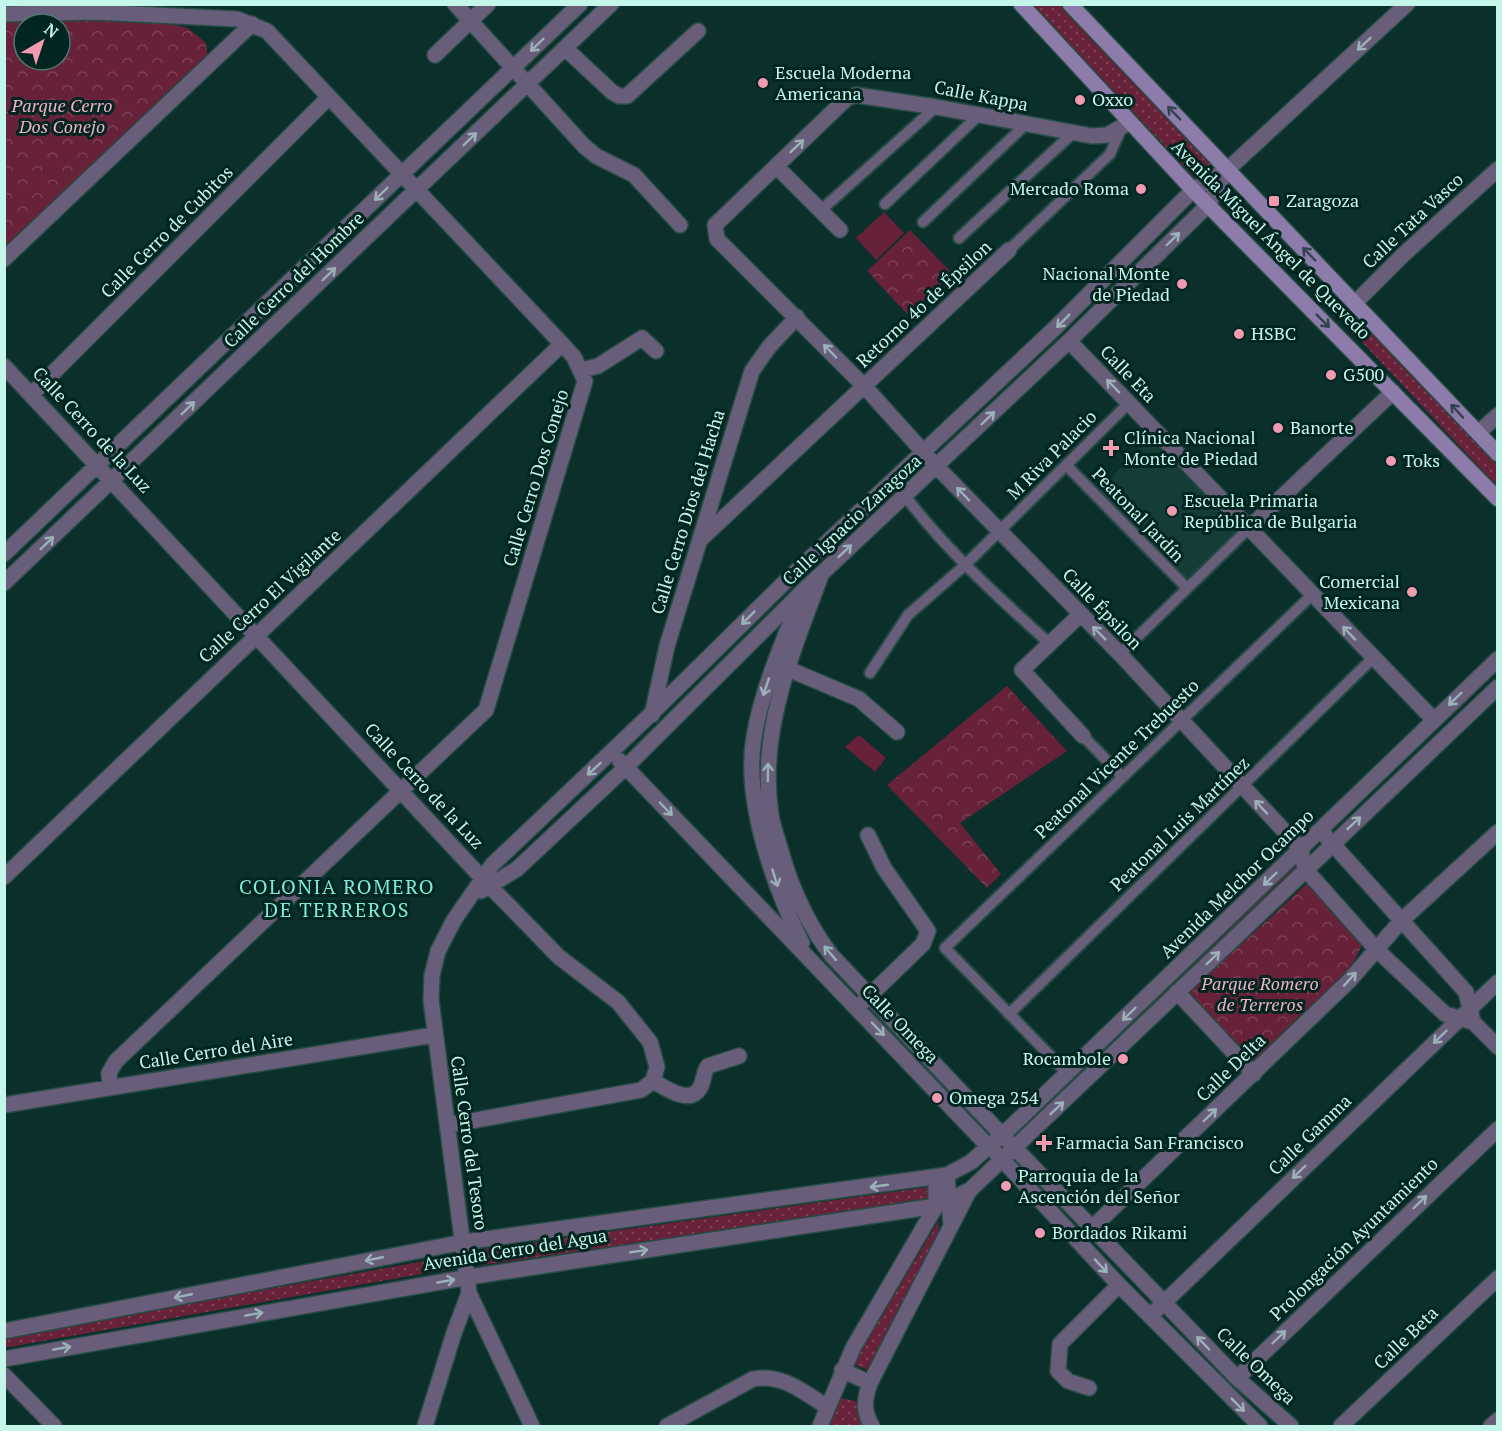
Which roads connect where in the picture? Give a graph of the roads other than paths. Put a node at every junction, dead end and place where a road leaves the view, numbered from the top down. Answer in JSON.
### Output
{"nodes":[{"id":1,"x":455,"y":4,"type":"edge"},
{"id":2,"x":488,"y":4,"type":"edge"},
{"id":3,"x":580,"y":4,"type":"edge"},
{"id":4,"x":611,"y":4,"type":"edge"},
{"id":5,"x":1021,"y":4,"type":"edge"},
{"id":6,"x":1407,"y":4,"type":"edge"},
{"id":7,"x":1075,"y":6,"type":"edge"},
{"id":8,"x":237,"y":12,"type":"edge"},
{"id":9,"x":4,"y":14,"type":"edge"},
{"id":10,"x":470,"y":20,"type":"junction"},
{"id":11,"x":252,"y":24,"type":"junction"},
{"id":12,"x":698,"y":32,"type":"dead end"},
{"id":13,"x":566,"y":49,"type":"junction"},
{"id":14,"x":435,"y":55,"type":"dead end"},
{"id":15,"x":514,"y":67,"type":"junction"},
{"id":16,"x":528,"y":83,"type":"junction"},
{"id":17,"x":329,"y":97,"type":"junction"},
{"id":18,"x":936,"y":107,"type":"junction"},
{"id":19,"x":979,"y":115,"type":"junction"},
{"id":20,"x":1026,"y":124,"type":"junction"},
{"id":21,"x":1126,"y":126,"type":"junction"},
{"id":22,"x":1073,"y":133,"type":"junction"},
{"id":23,"x":776,"y":166,"type":"junction"},
{"id":24,"x":1228,"y":169,"type":"junction"},
{"id":25,"x":1497,"y":169,"type":"edge"},
{"id":26,"x":402,"y":174,"type":"junction"},
{"id":27,"x":417,"y":189,"type":"junction"},
{"id":28,"x":1193,"y":190,"type":"junction"},
{"id":29,"x":885,"y":204,"type":"dead end"},
{"id":30,"x":1208,"y":205,"type":"junction"},
{"id":31,"x":820,"y":211,"type":"junction"},
{"id":32,"x":724,"y":215,"type":"joint"},
{"id":33,"x":923,"y":222,"type":"dead end"},
{"id":34,"x":681,"y":225,"type":"dead end"},
{"id":35,"x":840,"y":230,"type":"dead end"},
{"id":36,"x":959,"y":238,"type":"dead end"},
{"id":37,"x":1009,"y":250,"type":"joint"},
{"id":38,"x":4,"y":259,"type":"edge"},
{"id":39,"x":1356,"y":302,"type":"junction"},
{"id":40,"x":797,"y":317,"type":"junction"},
{"id":41,"x":1069,"y":341,"type":"junction"},
{"id":42,"x":562,"y":344,"type":"junction"},
{"id":43,"x":656,"y":351,"type":"dead end"},
{"id":44,"x":4,"y":366,"type":"edge"},
{"id":45,"x":582,"y":370,"type":"junction"},
{"id":46,"x":865,"y":387,"type":"junction"},
{"id":47,"x":1393,"y":392,"type":"junction"},
{"id":48,"x":32,"y":394,"type":"junction"},
{"id":49,"x":1129,"y":403,"type":"junction"},
{"id":50,"x":1497,"y":415,"type":"edge"},
{"id":51,"x":1478,"y":433,"type":"junction"},
{"id":52,"x":923,"y":452,"type":"junction"},
{"id":53,"x":1497,"y":453,"type":"edge"},
{"id":54,"x":99,"y":465,"type":"junction"},
{"id":55,"x":1066,"y":465,"type":"junction"},
{"id":56,"x":937,"y":467,"type":"junction"},
{"id":57,"x":112,"y":480,"type":"junction"},
{"id":58,"x":905,"y":496,"type":"junction"},
{"id":59,"x":1497,"y":499,"type":"edge"},
{"id":60,"x":1249,"y":528,"type":"junction"},
{"id":61,"x":999,"y":531,"type":"junction"},
{"id":62,"x":699,"y":540,"type":"junction"},
{"id":63,"x":4,"y":554,"type":"edge"},
{"id":64,"x":810,"y":559,"type":"junction"},
{"id":65,"x":964,"y":566,"type":"junction"},
{"id":66,"x":822,"y":573,"type":"junction"},
{"id":67,"x":790,"y":577,"type":"junction"},
{"id":68,"x":4,"y":583,"type":"edge"},
{"id":69,"x":1186,"y":588,"type":"junction"},
{"id":70,"x":803,"y":591,"type":"junction"},
{"id":71,"x":1313,"y":594,"type":"junction"},
{"id":72,"x":1080,"y":615,"type":"junction"},
{"id":73,"x":256,"y":634,"type":"junction"},
{"id":74,"x":1050,"y":644,"type":"junction"},
{"id":75,"x":1120,"y":654,"type":"junction"},
{"id":76,"x":1373,"y":658,"type":"junction"},
{"id":77,"x":1497,"y":659,"type":"edge"},
{"id":78,"x":781,"y":666,"type":"junction"},
{"id":79,"x":870,"y":673,"type":"dead end"},
{"id":80,"x":1497,"y":687,"type":"edge"},
{"id":81,"x":651,"y":714,"type":"junction"},
{"id":82,"x":1434,"y":720,"type":"junction"},
{"id":83,"x":1181,"y":721,"type":"junction"},
{"id":84,"x":663,"y":731,"type":"junction"},
{"id":85,"x":897,"y":732,"type":"dead end"},
{"id":86,"x":1083,"y":736,"type":"joint"},
{"id":87,"x":611,"y":752,"type":"junction"},
{"id":88,"x":626,"y":767,"type":"junction"},
{"id":89,"x":1123,"y":777,"type":"junction"},
{"id":90,"x":1243,"y":786,"type":"junction"},
{"id":91,"x":402,"y":790,"type":"junction"},
{"id":92,"x":1321,"y":831,"type":"junction"},
{"id":93,"x":1497,"y":832,"type":"edge"},
{"id":94,"x":868,"y":835,"type":"dead end"},
{"id":95,"x":1332,"y":844,"type":"junction"},
{"id":96,"x":1301,"y":849,"type":"junction"},
{"id":97,"x":1305,"y":869,"type":"junction"},
{"id":98,"x":4,"y":877,"type":"edge"},
{"id":99,"x":486,"y":882,"type":"junction"},
{"id":100,"x":1401,"y":921,"type":"junction"},
{"id":101,"x":1376,"y":949,"type":"junction"},
{"id":102,"x":809,"y":956,"type":"junction"},
{"id":103,"x":1497,"y":982,"type":"edge"},
{"id":104,"x":1177,"y":992,"type":"junction"},
{"id":105,"x":870,"y":996,"type":"junction"},
{"id":106,"x":857,"y":1008,"type":"junction"},
{"id":107,"x":1009,"y":1014,"type":"junction"},
{"id":108,"x":1467,"y":1017,"type":"junction"},
{"id":109,"x":434,"y":1035,"type":"junction"},
{"id":110,"x":1497,"y":1047,"type":"edge"},
{"id":111,"x":739,"y":1056,"type":"dead end"},
{"id":112,"x":1067,"y":1073,"type":"junction"},
{"id":113,"x":1254,"y":1074,"type":"junction"},
{"id":114,"x":653,"y":1081,"type":"junction"},
{"id":115,"x":110,"y":1088,"type":"junction"},
{"id":116,"x":4,"y":1105,"type":"edge"},
{"id":117,"x":449,"y":1125,"type":"junction"},
{"id":118,"x":1497,"y":1129,"type":"edge"},
{"id":119,"x":1002,"y":1135,"type":"junction"},
{"id":120,"x":989,"y":1147,"type":"junction"},
{"id":121,"x":1014,"y":1148,"type":"junction"},
{"id":122,"x":1002,"y":1160,"type":"junction"},
{"id":123,"x":942,"y":1176,"type":"junction"},
{"id":124,"x":970,"y":1190,"type":"junction"},
{"id":125,"x":942,"y":1204,"type":"junction"},
{"id":126,"x":951,"y":1226,"type":"junction"},
{"id":127,"x":1092,"y":1228,"type":"junction"},
{"id":128,"x":464,"y":1242,"type":"junction"},
{"id":129,"x":469,"y":1276,"type":"junction"},
{"id":130,"x":1497,"y":1278,"type":"edge"},
{"id":131,"x":1119,"y":1285,"type":"junction"},
{"id":132,"x":469,"y":1293,"type":"junction"},
{"id":133,"x":1164,"y":1302,"type":"junction"},
{"id":134,"x":1150,"y":1316,"type":"junction"},
{"id":135,"x":4,"y":1331,"type":"edge"},
{"id":136,"x":4,"y":1359,"type":"edge"},
{"id":137,"x":842,"y":1370,"type":"junction"},
{"id":138,"x":4,"y":1375,"type":"edge"},
{"id":139,"x":1237,"y":1378,"type":"junction"},
{"id":140,"x":870,"y":1383,"type":"junction"},
{"id":141,"x":1089,"y":1388,"type":"dead end"},
{"id":142,"x":827,"y":1407,"type":"junction"},
{"id":143,"x":1497,"y":1420,"type":"edge"},
{"id":144,"x":54,"y":1426,"type":"edge"},
{"id":145,"x":425,"y":1426,"type":"edge"},
{"id":146,"x":532,"y":1426,"type":"edge"},
{"id":147,"x":667,"y":1426,"type":"edge"},
{"id":148,"x":820,"y":1426,"type":"edge"},
{"id":149,"x":872,"y":1426,"type":"edge"},
{"id":150,"x":1258,"y":1426,"type":"edge"},
{"id":151,"x":1291,"y":1426,"type":"edge"},
{"id":152,"x":1341,"y":1426,"type":"edge"},
{"id":153,"x":1491,"y":1426,"type":"edge"}],
"edges":[{"from":1,"to":10,"type":"street"},
{"from":2,"to":10,"type":"street"},
{"from":3,"to":15,"type":"street","name":"Calle Cerro del Hombre","one_way":true},
{"from":4,"to":13,"type":"street","name":"Calle Cerro del Hombre"},
{"from":5,"to":21,"type":"main road","name":"Avenida Miguel Ángel de Quevedo"},
{"from":6,"to":24,"type":"street","name":"Calle Ignacio Zaragoza","one_way":true},
{"from":24,"to":7,"type":"main road","name":"Avenida Miguel Ángel de Quevedo","one_way":true},
{"from":8,"to":9,"type":"street","name":"Calle Cerro Dos Conejo"},
{"from":8,"to":11,"type":"street","name":"Calle Cerro Dos Conejo"},
{"from":10,"to":14,"type":"street"},
{"from":10,"to":15,"type":"street"},
{"from":11,"to":17,"type":"street","name":"Calle Cerro Dos Conejo"},
{"from":11,"to":38,"type":"street"},
{"from":12,"to":13,"type":"street"},
{"from":13,"to":16,"type":"street","name":"Calle Cerro del Hombre"},
{"from":15,"to":16,"type":"street"},
{"from":15,"to":26,"type":"street","name":"Calle Cerro del Hombre"},
{"from":27,"to":16,"type":"street","name":"Calle Cerro del Hombre","one_way":true},
{"from":16,"to":34,"type":"street"},
{"from":17,"to":26,"type":"street","name":"Calle Cerro Dos Conejo"},
{"from":17,"to":48,"type":"street","name":"Calle Cerro de Cubitos"},
{"from":18,"to":19,"type":"street","name":"Calle Kappa"},
{"from":23,"to":18,"type":"street","name":"Calle Kappa","one_way":true},
{"from":18,"to":31,"type":"street"},
{"from":19,"to":20,"type":"street","name":"Calle Kappa"},
{"from":19,"to":29,"type":"street"},
{"from":20,"to":22,"type":"street","name":"Calle Kappa"},
{"from":20,"to":33,"type":"street"},
{"from":21,"to":22,"type":"street","name":"Calle Kappa"},
{"from":21,"to":28,"type":"main road","name":"Avenida Miguel Ángel de Quevedo"},
{"from":21,"to":37,"type":"street"},
{"from":22,"to":36,"type":"street"},
{"from":23,"to":31,"type":"street"},
{"from":23,"to":32,"type":"street","name":"Calle Kappa"},
{"from":24,"to":28,"type":"street","name":"Calle Ignacio Zaragoza"},
{"from":24,"to":30,"type":"street","name":"Calle Ignacio Zaragoza"},
{"from":39,"to":24,"type":"main road","name":"Avenida Miguel Ángel de Quevedo","one_way":true},
{"from":25,"to":39,"type":"street","name":"Calle Tata Vasco"},
{"from":26,"to":27,"type":"street","name":"Calle Cerro Dos Conejo"},
{"from":26,"to":54,"type":"street","name":"Calle Cerro del Hombre","one_way":true},
{"from":27,"to":42,"type":"street","name":"Calle Cerro Dos Conejo"},
{"from":57,"to":27,"type":"street","name":"Calle Cerro del Hombre","one_way":true},
{"from":28,"to":30,"type":"main road","name":"Avenida Miguel Ángel de Quevedo"},
{"from":28,"to":52,"type":"street","name":"Calle Ignacio Zaragoza","one_way":true},
{"from":41,"to":30,"type":"street","name":"Calle Ignacio Zaragoza","one_way":true},
{"from":30,"to":47,"type":"main road","name":"Avenida Miguel Ángel de Quevedo","one_way":true},
{"from":31,"to":35,"type":"street"},
{"from":32,"to":40,"type":"street","name":"Calle Épsilon"},
{"from":37,"to":46,"type":"street","name":"Retorno 4o de Épsilon"},
{"from":51,"to":39,"type":"main road","name":"Avenida Miguel Ángel de Quevedo","one_way":true},
{"from":46,"to":40,"type":"street","name":"Calle Épsilon","one_way":true},
{"from":40,"to":62,"type":"street","name":"Calle Cerro Dios del Hacha"},
{"from":49,"to":41,"type":"street","name":"Calle Eta","one_way":true},
{"from":56,"to":41,"type":"street","name":"Calle Ignacio Zaragoza","one_way":true},
{"from":42,"to":45,"type":"street","name":"Calle Cerro Dos Conejo"},
{"from":42,"to":73,"type":"street","name":"Calle Cerro El Vigilante"},
{"from":43,"to":45,"type":"street"},
{"from":44,"to":48,"type":"street","name":"Calle Cerro de la Luz"},
{"from":45,"to":91,"type":"street","name":"Calle Cerro Dos Conejo"},
{"from":46,"to":52,"type":"street","name":"Calle Épsilon"},
{"from":46,"to":62,"type":"street","name":"Retorno 4o de Épsilon"},
{"from":47,"to":59,"type":"main road","name":"Avenida Miguel Ángel de Quevedo"},
{"from":47,"to":60,"type":"street"},
{"from":48,"to":54,"type":"street","name":"Calle Cerro de la Luz"},
{"from":49,"to":55,"type":"street","name":"M Riva Palacio"},
{"from":49,"to":60,"type":"street","name":"Calle Eta"},
{"from":50,"to":51,"type":"street"},
{"from":51,"to":53,"type":"main road","name":"Avenida Miguel Ángel de Quevedo"},
{"from":52,"to":56,"type":"street","name":"Calle Épsilon"},
{"from":52,"to":64,"type":"street","name":"Calle Ignacio Zaragoza"},
{"from":54,"to":57,"type":"street","name":"Calle Cerro de la Luz"},
{"from":54,"to":63,"type":"street","name":"Calle Cerro del Hombre"},
{"from":55,"to":61,"type":"street","name":"M Riva Palacio"},
{"from":55,"to":69,"type":"street","name":"Peatonal Jardín"},
{"from":56,"to":58,"type":"street","name":"Calle Ignacio Zaragoza"},
{"from":61,"to":56,"type":"street","name":"Calle Épsilon","one_way":true},
{"from":68,"to":57,"type":"street","name":"Calle Cerro del Hombre","one_way":true},
{"from":57,"to":73,"type":"street","name":"Calle Cerro de la Luz"},
{"from":58,"to":65,"type":"street"},
{"from":66,"to":58,"type":"street","name":"Calle Ignacio Zaragoza","one_way":true},
{"from":60,"to":69,"type":"street"},
{"from":60,"to":71,"type":"street","name":"Calle Eta"},
{"from":61,"to":65,"type":"street","name":"M Riva Palacio"},
{"from":61,"to":72,"type":"street","name":"Calle Épsilon"},
{"from":62,"to":81,"type":"street","name":"Calle Cerro Dios del Hacha"},
{"from":64,"to":66,"type":"street"},
{"from":64,"to":67,"type":"street","name":"Calle Ignacio Zaragoza"},
{"from":65,"to":74,"type":"street"},
{"from":65,"to":79,"type":"street","name":"M Riva Palacio"},
{"from":66,"to":70,"type":"street","name":"Calle Ignacio Zaragoza"},
{"from":66,"to":78,"type":"street"},
{"from":67,"to":70,"type":"street"},
{"from":67,"to":81,"type":"street","name":"Calle Ignacio Zaragoza","one_way":true},
{"from":69,"to":75,"type":"street"},
{"from":70,"to":78,"type":"street"},
{"from":70,"to":84,"type":"street","name":"Calle Ignacio Zaragoza"},
{"from":76,"to":71,"type":"street","name":"Calle Eta","one_way":true},
{"from":71,"to":83,"type":"street","name":"Peatonal Vicente Trebuesto"},
{"from":72,"to":74,"type":"street"},
{"from":75,"to":72,"type":"street","name":"Calle Épsilon","one_way":true},
{"from":73,"to":91,"type":"street","name":"Calle Cerro de la Luz"},
{"from":73,"to":98,"type":"street","name":"Calle Cerro El Vigilante"},
{"from":74,"to":86,"type":"street"},
{"from":75,"to":83,"type":"street","name":"Calle Épsilon"},
{"from":76,"to":82,"type":"street","name":"Calle Eta"},
{"from":76,"to":90,"type":"street","name":"Peatonal Luis Martínez"},
{"from":77,"to":82,"type":"street","name":"Avenida Melchor Ocampo","one_way":true},
{"from":78,"to":85,"type":"street"},
{"from":78,"to":102,"type":"street","one_way":true},
{"from":105,"to":78,"type":"street","name":"Calle Omega","one_way":true},
{"from":95,"to":80,"type":"street","name":"Avenida Melchor Ocampo","one_way":true},
{"from":81,"to":84,"type":"street"},
{"from":81,"to":87,"type":"street","name":"Calle Ignacio Zaragoza"},
{"from":82,"to":92,"type":"street","name":"Avenida Melchor Ocampo"},
{"from":83,"to":89,"type":"street","name":"Peatonal Vicente Trebuesto"},
{"from":83,"to":90,"type":"street","name":"Calle Épsilon"},
{"from":84,"to":88,"type":"street","name":"Calle Ignacio Zaragoza"},
{"from":86,"to":89,"type":"street"},
{"from":87,"to":88,"type":"street","name":"Calle Omega"},
{"from":87,"to":99,"type":"street","name":"Calle Ignacio Zaragoza","one_way":true},
{"from":88,"to":99,"type":"street","name":"Calle Ignacio Zaragoza"},
{"from":88,"to":102,"type":"street","name":"Calle Omega","one_way":true},
{"from":89,"to":107,"type":"street","name":"Peatonal Vicente Trebuesto"},
{"from":96,"to":90,"type":"street","name":"Calle Épsilon","one_way":true},
{"from":90,"to":107,"type":"street","name":"Peatonal Luis Martínez"},
{"from":91,"to":99,"type":"street","name":"Calle Cerro de la Luz"},
{"from":91,"to":115,"type":"street","name":"Calle Cerro Dos Conejo"},
{"from":92,"to":95,"type":"street"},
{"from":92,"to":96,"type":"street","name":"Avenida Melchor Ocampo"},
{"from":93,"to":100,"type":"street","name":"Calle Delta"},
{"from":94,"to":105,"type":"street"},
{"from":95,"to":97,"type":"street","name":"Avenida Melchor Ocampo"},
{"from":95,"to":100,"type":"street"},
{"from":96,"to":97,"type":"street"},
{"from":96,"to":112,"type":"street","name":"Avenida Melchor Ocampo","one_way":true},
{"from":97,"to":101,"type":"street"},
{"from":104,"to":97,"type":"street","name":"Avenida Melchor Ocampo","one_way":true},
{"from":99,"to":109,"type":"street","name":"Calle Cerro del Tesoro"},
{"from":99,"to":114,"type":"street","name":"Calle Cerro de la Luz"},
{"from":100,"to":101,"type":"street","name":"Calle Delta"},
{"from":100,"to":108,"type":"street"},
{"from":101,"to":108,"type":"street"},
{"from":113,"to":101,"type":"street","name":"Calle Delta","one_way":true},
{"from":102,"to":106,"type":"street","name":"Calle Omega"},
{"from":103,"to":108,"type":"street","name":"Calle Gamma"},
{"from":104,"to":113,"type":"street"},
{"from":121,"to":104,"type":"street","name":"Avenida Melchor Ocampo","one_way":true},
{"from":105,"to":106,"type":"street"},
{"from":105,"to":119,"type":"street","name":"Calle Omega"},
{"from":106,"to":120,"type":"street","name":"Calle Omega","one_way":true},
{"from":107,"to":112,"type":"street"},
{"from":108,"to":110,"type":"street"},
{"from":108,"to":133,"type":"street","name":"Calle Gamma","one_way":true},
{"from":109,"to":115,"type":"street","name":"Calle Cerro del Aire"},
{"from":109,"to":117,"type":"street","name":"Calle Cerro del Tesoro"},
{"from":111,"to":114,"type":"street"},
{"from":112,"to":119,"type":"street","name":"Avenida Melchor Ocampo"},
{"from":127,"to":113,"type":"street","name":"Calle Delta","one_way":true},
{"from":114,"to":117,"type":"street"},
{"from":115,"to":116,"type":"street","name":"Calle Cerro del Aire"},
{"from":117,"to":128,"type":"street","name":"Calle Cerro del Tesoro"},
{"from":139,"to":118,"type":"street","name":"Prolongación Ayuntamiento","one_way":true},
{"from":119,"to":120,"type":"street","name":"Avenida Cerro del Agua"},
{"from":119,"to":121,"type":"street","name":"Calle Omega"},
{"from":120,"to":122,"type":"street","name":"Calle Omega"},
{"from":120,"to":123,"type":"street","name":"Avenida Cerro del Agua"},
{"from":121,"to":122,"type":"street","name":"Avenida Cerro del Agua"},
{"from":121,"to":127,"type":"street","name":"Calle Omega"},
{"from":122,"to":124,"type":"street","name":"Avenida Cerro del Agua"},
{"from":122,"to":131,"type":"street","name":"Calle Omega","one_way":true},
{"from":123,"to":125,"type":"street"},
{"from":123,"to":128,"type":"street","name":"Avenida Cerro del Agua","one_way":true},
{"from":124,"to":125,"type":"street","name":"Avenida Cerro del Agua"},
{"from":124,"to":126,"type":"street"},
{"from":125,"to":126,"type":"street"},
{"from":129,"to":125,"type":"street","name":"Avenida Cerro del Agua","one_way":true},
{"from":125,"to":137,"type":"street"},
{"from":126,"to":140,"type":"street"},
{"from":127,"to":133,"type":"street","name":"Calle Omega"},
{"from":128,"to":129,"type":"street","name":"Calle Cerro del Tesoro"},
{"from":128,"to":135,"type":"street","name":"Avenida Cerro del Agua","one_way":true},
{"from":129,"to":132,"type":"street","name":"Calle Cerro del Tesoro"},
{"from":136,"to":129,"type":"street","name":"Avenida Cerro del Agua","one_way":true},
{"from":130,"to":152,"type":"street","name":"Calle Beta"},
{"from":131,"to":134,"type":"street","name":"Calle Omega"},
{"from":131,"to":141,"type":"street"},
{"from":132,"to":145,"type":"street"},
{"from":132,"to":146,"type":"street","name":"Calle Cerro del Tesoro"},
{"from":133,"to":134,"type":"street","name":"Calle Gamma"},
{"from":139,"to":133,"type":"street","name":"Calle Omega","one_way":true},
{"from":134,"to":150,"type":"street","name":"Calle Omega","one_way":true},
{"from":137,"to":140,"type":"street"},
{"from":137,"to":142,"type":"street"},
{"from":138,"to":144,"type":"street"},
{"from":139,"to":151,"type":"street","name":"Calle Omega"},
{"from":140,"to":149,"type":"street"},
{"from":142,"to":147,"type":"street"},
{"from":142,"to":148,"type":"street"},
{"from":143,"to":153,"type":"street"}]}
